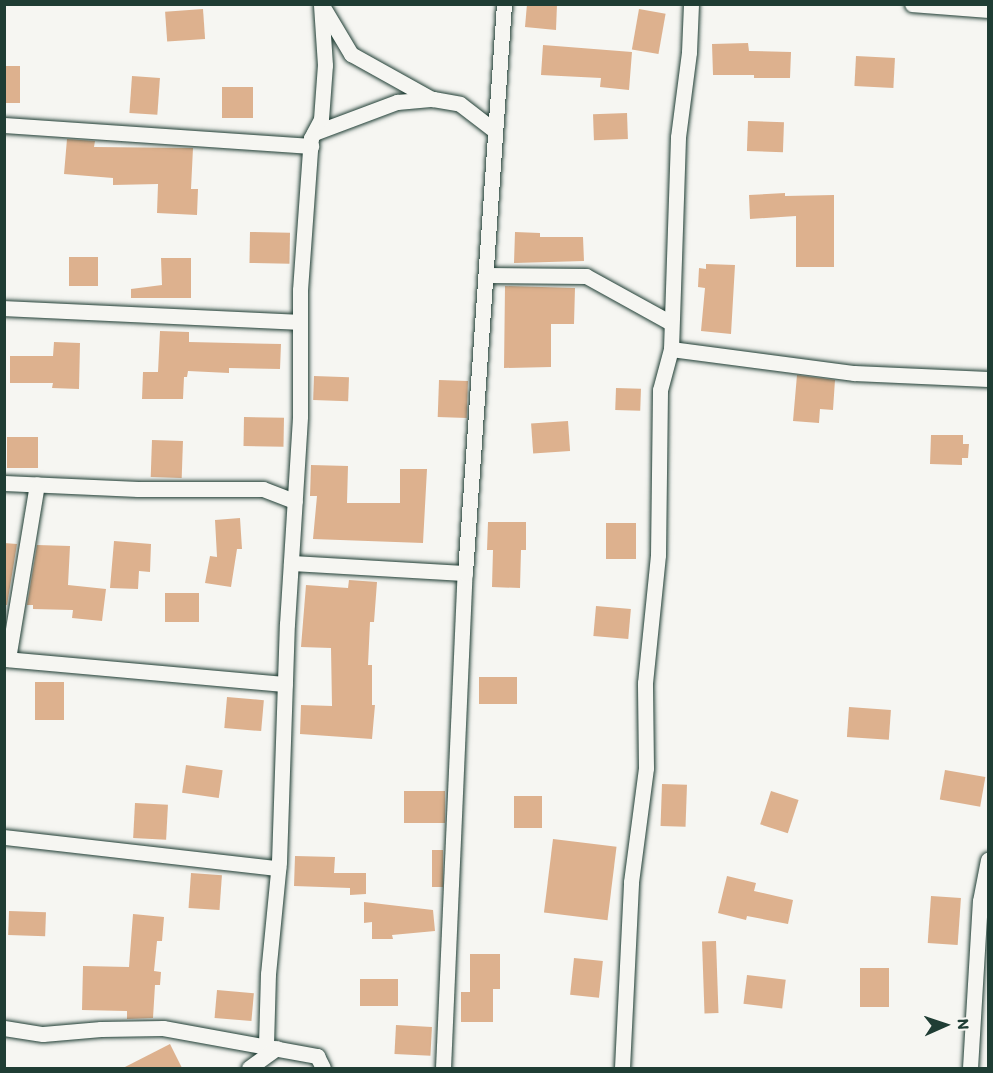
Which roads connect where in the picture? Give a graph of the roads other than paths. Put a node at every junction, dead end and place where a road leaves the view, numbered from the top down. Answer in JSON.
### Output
{"nodes":[{"id":1,"x":321,"y":4,"type":"edge"},
{"id":2,"x":504,"y":4,"type":"edge"},
{"id":3,"x":691,"y":4,"type":"edge"},
{"id":4,"x":912,"y":4,"type":"edge"},
{"id":5,"x":988,"y":10,"type":"edge"},
{"id":6,"x":433,"y":99,"type":"junction"},
{"id":7,"x":4,"y":126,"type":"edge"},
{"id":8,"x":495,"y":131,"type":"junction"},
{"id":9,"x":312,"y":140,"type":"junction"},
{"id":10,"x":487,"y":274,"type":"junction"},
{"id":11,"x":4,"y":308,"type":"edge"},
{"id":12,"x":300,"y":322,"type":"junction"},
{"id":13,"x":671,"y":323,"type":"junction"},
{"id":14,"x":671,"y":349,"type":"junction"},
{"id":15,"x":988,"y":379,"type":"edge"},
{"id":16,"x":4,"y":483,"type":"edge"},
{"id":17,"x":37,"y":484,"type":"junction"},
{"id":18,"x":295,"y":501,"type":"junction"},
{"id":19,"x":291,"y":563,"type":"junction"},
{"id":20,"x":465,"y":573,"type":"junction"},
{"id":21,"x":6,"y":659,"type":"edge"},
{"id":22,"x":285,"y":684,"type":"junction"},
{"id":23,"x":4,"y":837,"type":"edge"},
{"id":24,"x":988,"y":860,"type":"edge"},
{"id":25,"x":278,"y":868,"type":"junction"},
{"id":26,"x":4,"y":1028,"type":"edge"},
{"id":27,"x":272,"y":1046,"type":"junction"},
{"id":28,"x":249,"y":1068,"type":"edge"},
{"id":29,"x":323,"y":1068,"type":"edge"},
{"id":30,"x":443,"y":1068,"type":"edge"},
{"id":31,"x":622,"y":1068,"type":"edge"},
{"id":32,"x":970,"y":1068,"type":"edge"}],
"edges":[{"from":1,"to":6,"type":"street"},
{"from":1,"to":9,"type":"street"},
{"from":2,"to":8,"type":"street"},
{"from":3,"to":13,"type":"street"},
{"from":4,"to":5,"type":"street"},
{"from":6,"to":8,"type":"street"},
{"from":6,"to":9,"type":"street"},
{"from":7,"to":9,"type":"street"},
{"from":8,"to":10,"type":"street"},
{"from":9,"to":12,"type":"street"},
{"from":10,"to":13,"type":"street"},
{"from":10,"to":20,"type":"street"},
{"from":11,"to":12,"type":"street"},
{"from":12,"to":18,"type":"street"},
{"from":13,"to":14,"type":"street"},
{"from":14,"to":15,"type":"street"},
{"from":14,"to":31,"type":"street"},
{"from":16,"to":17,"type":"street"},
{"from":17,"to":18,"type":"street"},
{"from":17,"to":21,"type":"street"},
{"from":18,"to":19,"type":"street"},
{"from":19,"to":20,"type":"street"},
{"from":19,"to":22,"type":"street"},
{"from":20,"to":30,"type":"street"},
{"from":21,"to":22,"type":"street"},
{"from":22,"to":25,"type":"street"},
{"from":23,"to":25,"type":"street"},
{"from":24,"to":32,"type":"street"},
{"from":25,"to":27,"type":"street"},
{"from":26,"to":27,"type":"street"},
{"from":27,"to":28,"type":"street"},
{"from":27,"to":29,"type":"street"}]}
